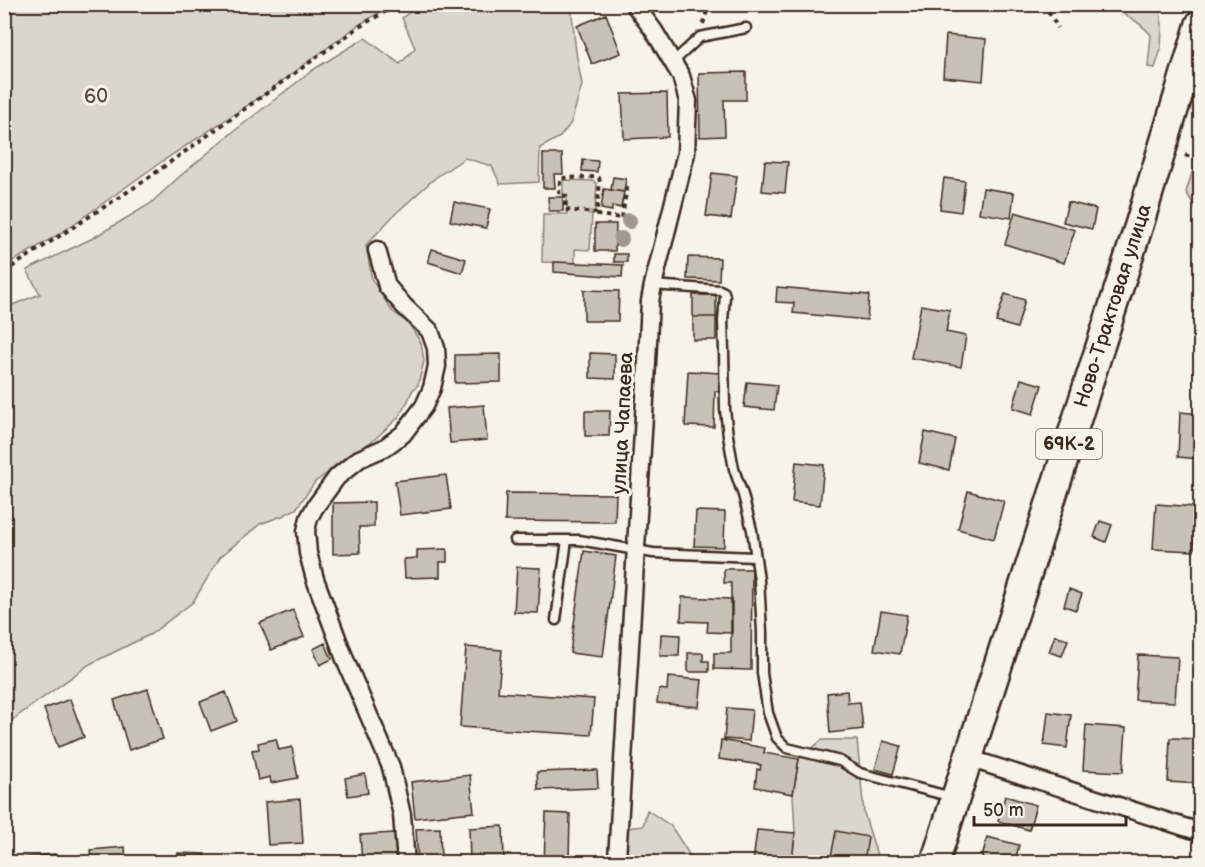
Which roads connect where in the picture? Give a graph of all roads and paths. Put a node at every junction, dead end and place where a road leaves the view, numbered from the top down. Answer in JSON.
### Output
{"nodes":[{"id":1,"x":398,"y":4,"type":"edge"},
{"id":2,"x":634,"y":4,"type":"edge"},
{"id":3,"x":1044,"y":4,"type":"edge"},
{"id":4,"x":1200,"y":24,"type":"edge"},
{"id":5,"x":746,"y":28,"type":"dead end"},
{"id":6,"x":1058,"y":28,"type":"dead end"},
{"id":7,"x":673,"y":62,"type":"junction"},
{"id":8,"x":627,"y":186,"type":"dead end"},
{"id":9,"x":597,"y":213,"type":"junction"},
{"id":10,"x":622,"y":218,"type":"junction"},
{"id":11,"x":630,"y":225,"type":"dead end"},
{"id":12,"x":377,"y":250,"type":"dead end"},
{"id":13,"x":4,"y":272,"type":"edge"},
{"id":14,"x":653,"y":285,"type":"junction"},
{"id":15,"x":515,"y":540,"type":"dead end"},
{"id":16,"x":567,"y":540,"type":"junction"},
{"id":17,"x":636,"y":550,"type":"junction"},
{"id":18,"x":755,"y":557,"type":"junction"},
{"id":19,"x":556,"y":620,"type":"dead end"},
{"id":20,"x":968,"y":758,"type":"junction"},
{"id":21,"x":956,"y":798,"type":"junction"},
{"id":22,"x":1200,"y":832,"type":"edge"},
{"id":23,"x":617,"y":861,"type":"edge"},
{"id":24,"x":406,"y":862,"type":"edge"},
{"id":25,"x":935,"y":862,"type":"edge"}],
"edges":[{"from":1,"to":13,"type":"path"},
{"from":2,"to":7,"type":"street","name":"улица Чапаева"},
{"from":3,"to":6,"type":"path"},
{"from":4,"to":20,"type":"main road","name":"Ново-Трактовая улица","number":"69К-2"},
{"from":5,"to":7,"type":"lane"},
{"from":7,"to":14,"type":"street","name":"улица Чапаева"},
{"from":8,"to":10,"type":"path"},
{"from":9,"to":9,"type":"path"},
{"from":9,"to":10,"type":"path"},
{"from":10,"to":11,"type":"path"},
{"from":12,"to":24,"type":"street"},
{"from":14,"to":17,"type":"street","name":"улица Чапаева"},
{"from":14,"to":18,"type":"lane"},
{"from":15,"to":16,"type":"lane"},
{"from":16,"to":17,"type":"lane"},
{"from":16,"to":19,"type":"lane"},
{"from":17,"to":18,"type":"lane"},
{"from":17,"to":23,"type":"street","name":"улица Чапаева"},
{"from":18,"to":21,"type":"lane"},
{"from":20,"to":21,"type":"main road","name":"Ново-Трактовая улица","number":"69К-2"},
{"from":20,"to":22,"type":"street"},
{"from":21,"to":25,"type":"main road","name":"Ново-Трактовая улица","number":"69К-2"}]}
